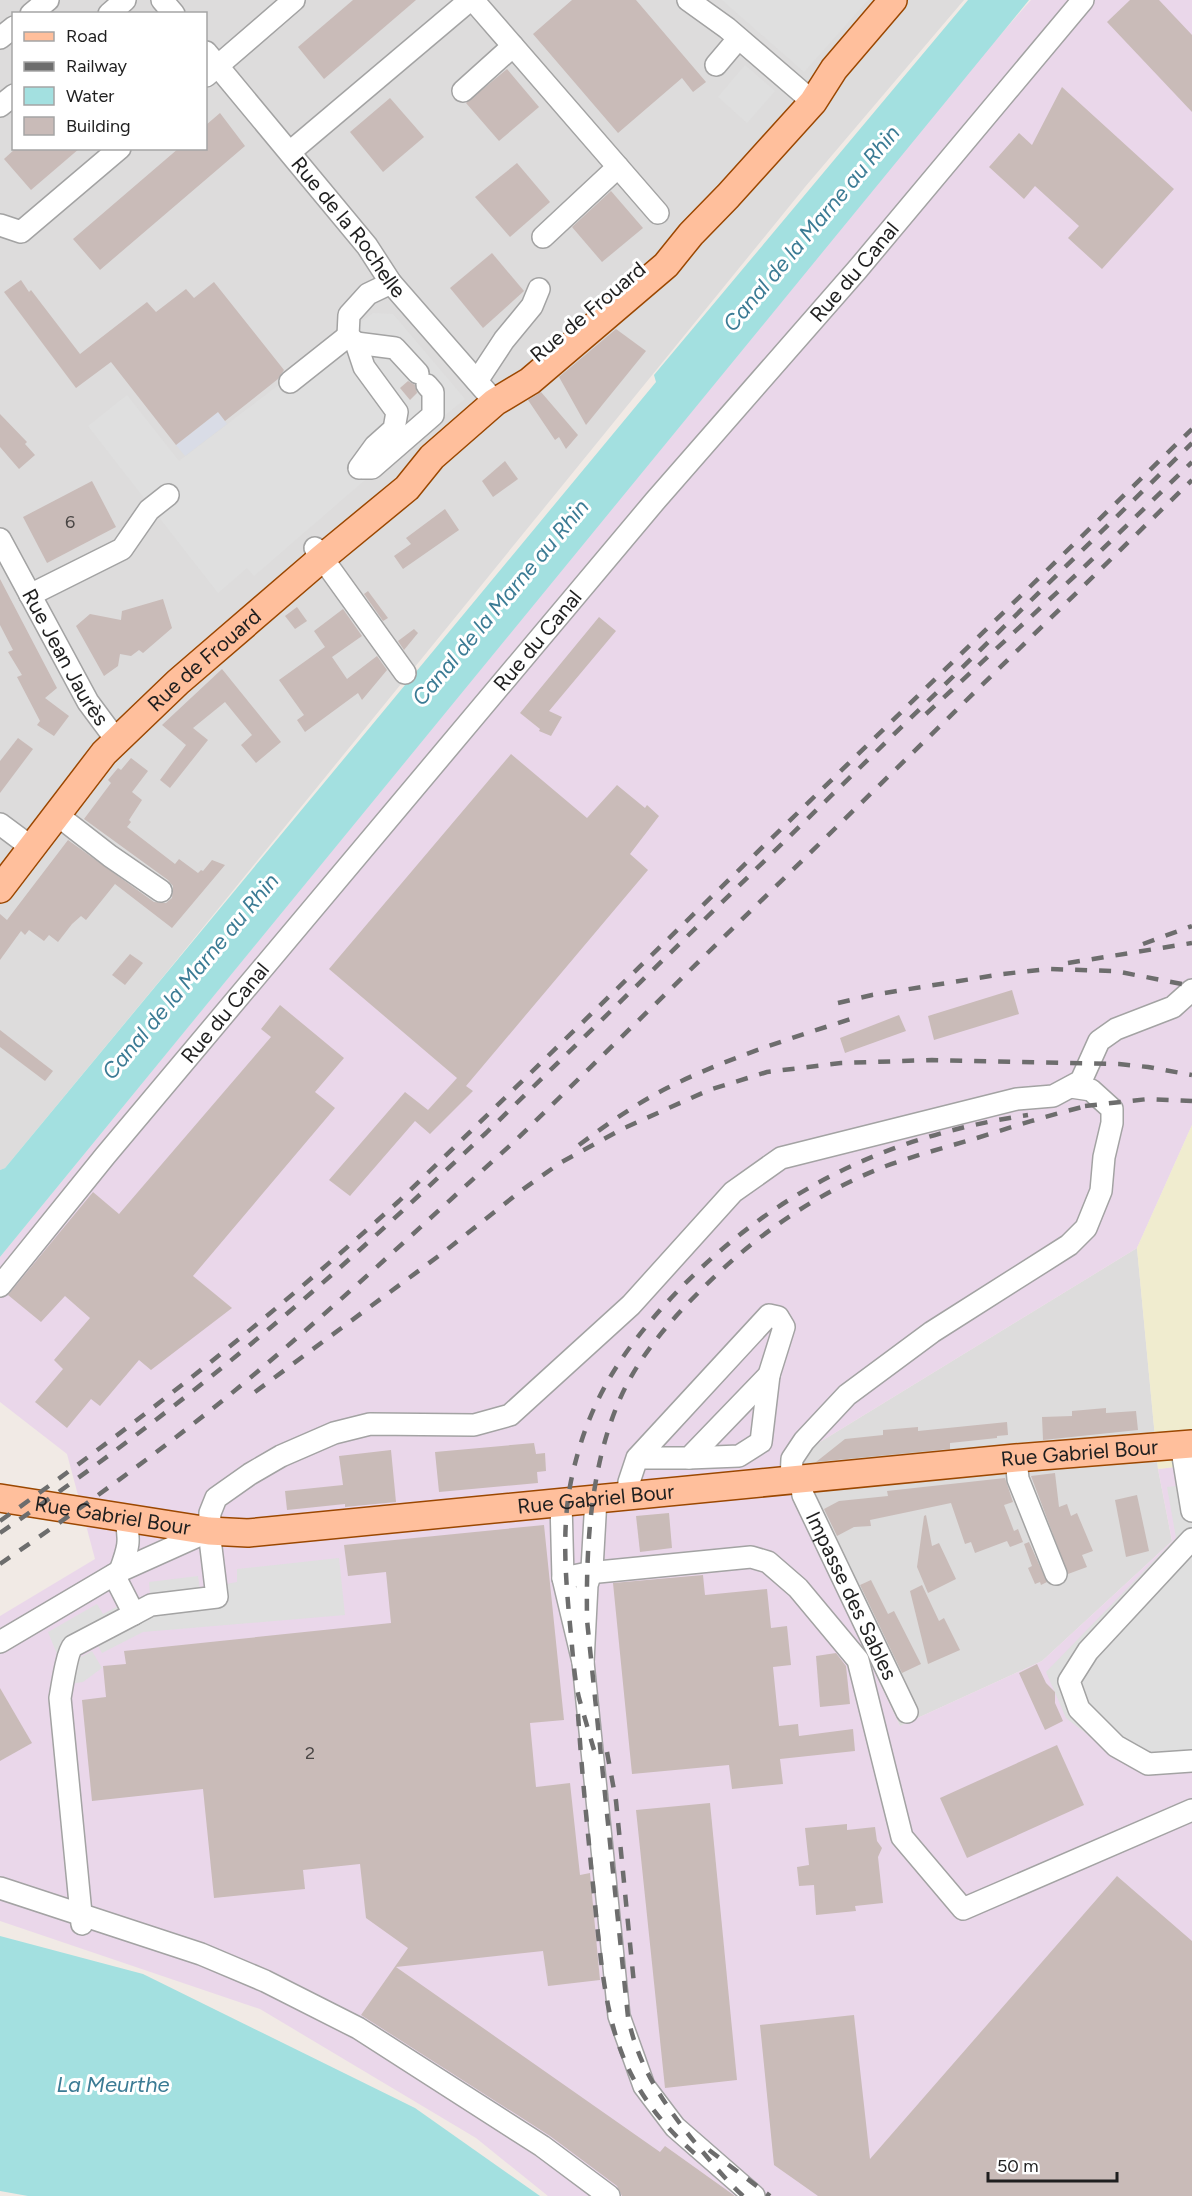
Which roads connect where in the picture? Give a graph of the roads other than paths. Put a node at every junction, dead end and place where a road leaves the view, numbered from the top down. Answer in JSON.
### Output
{"nodes":[{"id":1,"x":48,"y":0,"type":"edge"},
{"id":2,"x":125,"y":0,"type":"edge"},
{"id":3,"x":162,"y":0,"type":"edge"},
{"id":4,"x":294,"y":0,"type":"edge"},
{"id":5,"x":472,"y":0,"type":"edge"},
{"id":6,"x":688,"y":0,"type":"edge"},
{"id":7,"x":893,"y":0,"type":"edge"},
{"id":8,"x":913,"y":0,"type":"edge"},
{"id":9,"x":1083,"y":0,"type":"edge"},
{"id":10,"x":33,"y":12,"type":"edge"},
{"id":11,"x":112,"y":12,"type":"edge"},
{"id":12,"x":172,"y":12,"type":"edge"},
{"id":13,"x":12,"y":29,"type":"edge"},
{"id":14,"x":0,"y":38,"type":"edge"},
{"id":15,"x":738,"y":39,"type":"junction"},
{"id":16,"x":513,"y":46,"type":"junction"},
{"id":17,"x":209,"y":64,"type":"edge"},
{"id":18,"x":716,"y":65,"type":"dead end"},
{"id":19,"x":464,"y":91,"type":"dead end"},
{"id":20,"x":12,"y":97,"type":"edge"},
{"id":21,"x":813,"y":102,"type":"junction"},
{"id":22,"x":0,"y":106,"type":"edge"},
{"id":23,"x":118,"y":150,"type":"edge"},
{"id":24,"x":290,"y":152,"type":"junction"},
{"id":25,"x":618,"y":167,"type":"junction"},
{"id":26,"x":658,"y":213,"type":"dead end"},
{"id":27,"x":0,"y":225,"type":"edge"},
{"id":28,"x":543,"y":237,"type":"dead end"},
{"id":29,"x":391,"y":283,"type":"junction"},
{"id":30,"x":538,"y":289,"type":"dead end"},
{"id":31,"x":352,"y":340,"type":"junction"},
{"id":32,"x":477,"y":381,"type":"junction"},
{"id":33,"x":290,"y":382,"type":"dead end"},
{"id":34,"x":495,"y":402,"type":"junction"},
{"id":35,"x":168,"y":495,"type":"dead end"},
{"id":36,"x":0,"y":539,"type":"edge"},
{"id":37,"x":319,"y":553,"type":"junction"},
{"id":38,"x":30,"y":595,"type":"junction"},
{"id":39,"x":405,"y":673,"type":"dead end"},
{"id":40,"x":113,"y":736,"type":"junction"},
{"id":41,"x":56,"y":814,"type":"junction"},
{"id":42,"x":0,"y":824,"type":"edge"},
{"id":43,"x":26,"y":844,"type":"junction"},
{"id":44,"x":0,"y":870,"type":"edge"},
{"id":45,"x":0,"y":889,"type":"edge"},
{"id":46,"x":161,"y":891,"type":"dead end"},
{"id":47,"x":1192,"y":990,"type":"edge"},
{"id":48,"x":1071,"y":1087,"type":"junction"},
{"id":49,"x":0,"y":1287,"type":"edge"},
{"id":50,"x":769,"y":1375,"type":"junction"},
{"id":51,"x":1186,"y":1444,"type":"edge"},
{"id":52,"x":637,"y":1458,"type":"junction"},
{"id":53,"x":689,"y":1458,"type":"junction"},
{"id":54,"x":1016,"y":1458,"type":"junction"},
{"id":55,"x":796,"y":1479,"type":"junction"},
{"id":56,"x":628,"y":1496,"type":"junction"},
{"id":57,"x":0,"y":1498,"type":"edge"},
{"id":58,"x":596,"y":1499,"type":"junction"},
{"id":59,"x":561,"y":1502,"type":"junction"},
{"id":60,"x":1192,"y":1511,"type":"edge"},
{"id":61,"x":135,"y":1520,"type":"junction"},
{"id":62,"x":209,"y":1531,"type":"junction"},
{"id":63,"x":1192,"y":1539,"type":"edge"},
{"id":64,"x":142,"y":1561,"type":"junction"},
{"id":65,"x":117,"y":1573,"type":"junction"},
{"id":66,"x":591,"y":1573,"type":"junction"},
{"id":67,"x":1056,"y":1574,"type":"dead end"},
{"id":68,"x":563,"y":1578,"type":"junction"},
{"id":69,"x":134,"y":1614,"type":"junction"},
{"id":70,"x":0,"y":1642,"type":"edge"},
{"id":71,"x":583,"y":1662,"type":"junction"},
{"id":72,"x":907,"y":1712,"type":"dead end"},
{"id":73,"x":1192,"y":1761,"type":"edge"},
{"id":74,"x":1192,"y":1810,"type":"edge"},
{"id":75,"x":0,"y":1888,"type":"edge"},
{"id":76,"x":82,"y":1920,"type":"junction"},
{"id":77,"x":609,"y":2196,"type":"edge"},
{"id":78,"x":754,"y":2196,"type":"edge"}],
"edges":[{"from":1,"to":10,"type":"street"},
{"from":2,"to":11,"type":"street"},
{"from":3,"to":12,"type":"street"},
{"from":4,"to":17,"type":"street"},
{"from":5,"to":16,"type":"street"},
{"from":5,"to":24,"type":"street"},
{"from":6,"to":15,"type":"street"},
{"from":7,"to":21,"type":"main road","name":"Rue de Frouard"},
{"from":8,"to":21,"type":"main road","name":"Rue de Frouard"},
{"from":9,"to":49,"type":"street","name":"Rue du Canal"},
{"from":13,"to":14,"type":"street"},
{"from":15,"to":18,"type":"street"},
{"from":15,"to":21,"type":"street"},
{"from":16,"to":19,"type":"street"},
{"from":16,"to":25,"type":"street"},
{"from":17,"to":24,"type":"street","name":"Rue de la Rochelle"},
{"from":20,"to":22,"type":"street"},
{"from":21,"to":34,"type":"main road","name":"Rue de Frouard"},
{"from":23,"to":27,"type":"street"},
{"from":24,"to":29,"type":"street","name":"Rue de la Rochelle"},
{"from":25,"to":26,"type":"street"},
{"from":25,"to":28,"type":"street"},
{"from":29,"to":31,"type":"street"},
{"from":29,"to":32,"type":"street","name":"Rue de la Rochelle"},
{"from":30,"to":32,"type":"street"},
{"from":31,"to":31,"type":"street"},
{"from":31,"to":33,"type":"street"},
{"from":32,"to":34,"type":"street","name":"Rue de la Rochelle"},
{"from":34,"to":37,"type":"main road","name":"Rue de Frouard"},
{"from":35,"to":38,"type":"street"},
{"from":36,"to":38,"type":"street","name":"Rue Jean Jaurès"},
{"from":37,"to":39,"type":"street"},
{"from":37,"to":40,"type":"main road","name":"Rue de Frouard"},
{"from":38,"to":40,"type":"street","name":"Rue Jean Jaurès"},
{"from":40,"to":41,"type":"main road","name":"Rue de Frouard"},
{"from":40,"to":43,"type":"main road","name":"Rue de Frouard"},
{"from":41,"to":43,"type":"main road","name":"Rue de Frouard"},
{"from":41,"to":46,"type":"street"},
{"from":42,"to":43,"type":"street"},
{"from":43,"to":44,"type":"main road","name":"Rue de Frouard"},
{"from":43,"to":45,"type":"main road","name":"Rue de Frouard"},
{"from":47,"to":48,"type":"street"},
{"from":48,"to":55,"type":"street"},
{"from":48,"to":62,"type":"street"},
{"from":50,"to":52,"type":"street"},
{"from":50,"to":53,"type":"street"},
{"from":50,"to":53,"type":"street"},
{"from":51,"to":54,"type":"main road","name":"Rue Gabriel Bour"},
{"from":51,"to":60,"type":"street"},
{"from":52,"to":53,"type":"street"},
{"from":52,"to":56,"type":"street"},
{"from":54,"to":55,"type":"main road","name":"Rue Gabriel Bour"},
{"from":54,"to":67,"type":"street"},
{"from":55,"to":56,"type":"main road","name":"Rue Gabriel Bour"},
{"from":55,"to":72,"type":"street","name":"Impasse des Sables"},
{"from":56,"to":58,"type":"main road","name":"Rue Gabriel Bour"},
{"from":57,"to":61,"type":"main road","name":"Rue Gabriel Bour"},
{"from":58,"to":59,"type":"main road","name":"Rue Gabriel Bour"},
{"from":58,"to":66,"type":"street"},
{"from":59,"to":62,"type":"main road","name":"Rue Gabriel Bour"},
{"from":59,"to":68,"type":"street"},
{"from":61,"to":62,"type":"main road","name":"Rue Gabriel Bour"},
{"from":61,"to":64,"type":"street"},
{"from":61,"to":65,"type":"street"},
{"from":62,"to":64,"type":"street"},
{"from":62,"to":69,"type":"street"},
{"from":63,"to":73,"type":"street"},
{"from":64,"to":65,"type":"street"},
{"from":65,"to":69,"type":"street"},
{"from":65,"to":70,"type":"street"},
{"from":66,"to":68,"type":"street"},
{"from":66,"to":71,"type":"street"},
{"from":66,"to":74,"type":"street"},
{"from":68,"to":71,"type":"street"},
{"from":69,"to":76,"type":"street"},
{"from":71,"to":78,"type":"street"},
{"from":75,"to":76,"type":"street"},
{"from":76,"to":77,"type":"street"}]}
